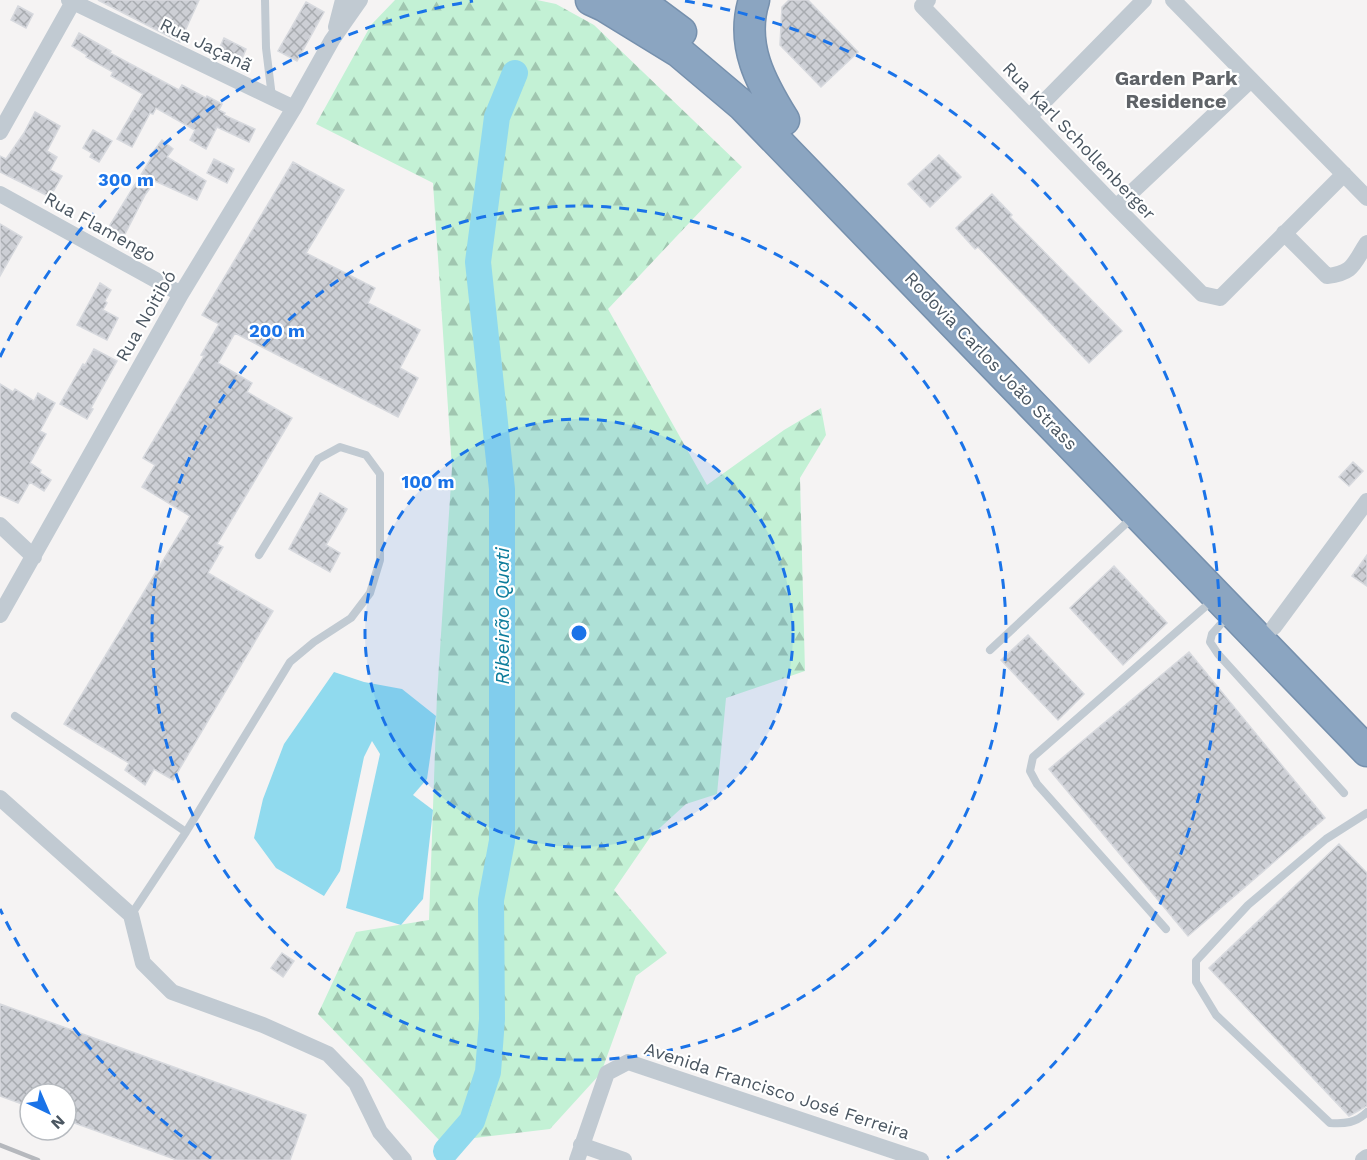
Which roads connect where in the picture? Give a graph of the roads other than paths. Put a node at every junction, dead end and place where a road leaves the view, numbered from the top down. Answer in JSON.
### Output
{"nodes":[{"id":1,"x":265,"y":0,"type":"edge"},
{"id":2,"x":344,"y":0,"type":"edge"},
{"id":3,"x":360,"y":0,"type":"edge"},
{"id":4,"x":591,"y":0,"type":"edge"},
{"id":5,"x":638,"y":0,"type":"edge"},
{"id":6,"x":754,"y":0,"type":"edge"},
{"id":7,"x":928,"y":0,"type":"edge"},
{"id":8,"x":1144,"y":0,"type":"edge"},
{"id":9,"x":1173,"y":0,"type":"edge"},
{"id":10,"x":71,"y":1,"type":"edge"},
{"id":11,"x":332,"y":40,"type":"junction"},
{"id":12,"x":1251,"y":80,"type":"junction"},
{"id":13,"x":272,"y":98,"type":"junction"},
{"id":14,"x":294,"y":108,"type":"junction"},
{"id":15,"x":1029,"y":117,"type":"junction"},
{"id":16,"x":784,"y":120,"type":"junction"},
{"id":17,"x":0,"y":132,"type":"edge"},
{"id":18,"x":1344,"y":174,"type":"junction"},
{"id":19,"x":0,"y":194,"type":"edge"},
{"id":20,"x":1367,"y":198,"type":"edge"},
{"id":21,"x":1116,"y":207,"type":"junction"},
{"id":22,"x":1284,"y":233,"type":"junction"},
{"id":23,"x":1367,"y":243,"type":"edge"},
{"id":24,"x":181,"y":294,"type":"junction"},
{"id":25,"x":1367,"y":501,"type":"edge"},
{"id":26,"x":1138,"y":513,"type":"junction"},
{"id":27,"x":0,"y":525,"type":"edge"},
{"id":28,"x":258,"y":555,"type":"dead end"},
{"id":29,"x":34,"y":557,"type":"junction"},
{"id":30,"x":1225,"y":603,"type":"junction"},
{"id":31,"x":0,"y":615,"type":"edge"},
{"id":32,"x":1274,"y":627,"type":"junction"},
{"id":33,"x":990,"y":650,"type":"dead end"},
{"id":34,"x":15,"y":716,"type":"dead end"},
{"id":35,"x":1367,"y":723,"type":"edge"},
{"id":36,"x":1367,"y":750,"type":"edge"},
{"id":37,"x":1344,"y":793,"type":"dead end"},
{"id":38,"x":0,"y":798,"type":"edge"},
{"id":39,"x":1367,"y":813,"type":"edge"},
{"id":40,"x":186,"y":832,"type":"junction"},
{"id":41,"x":131,"y":915,"type":"junction"},
{"id":42,"x":1166,"y":929,"type":"dead end"},
{"id":43,"x":1367,"y":1112,"type":"edge"},
{"id":44,"x":579,"y":1153,"type":"edge"},
{"id":45,"x":1367,"y":1157,"type":"edge"},
{"id":46,"x":404,"y":1160,"type":"edge"},
{"id":47,"x":624,"y":1160,"type":"edge"},
{"id":48,"x":921,"y":1160,"type":"edge"},
{"id":49,"x":1363,"y":1160,"type":"edge"}],
"edges":[{"from":1,"to":13,"type":"lane"},
{"from":2,"to":11,"type":"street","name":"Rua Noitibó"},
{"from":3,"to":11,"type":"street","name":"Rua Noitibó"},
{"from":4,"to":26,"type":"highway","name":"Rodovia Carlos João Strass"},
{"from":5,"to":16,"type":"highway","name":"Rodovia Carlos João Strass"},
{"from":6,"to":16,"type":"highway"},
{"from":7,"to":15,"type":"street","name":"Rua Karl Schollenberger"},
{"from":8,"to":15,"type":"street"},
{"from":9,"to":12,"type":"street"},
{"from":10,"to":13,"type":"street","name":"Rua Jaçanã"},
{"from":10,"to":17,"type":"street"},
{"from":11,"to":14,"type":"street","name":"Rua Noitibó"},
{"from":12,"to":18,"type":"street"},
{"from":12,"to":21,"type":"street"},
{"from":13,"to":14,"type":"street","name":"Rua Jaçanã"},
{"from":14,"to":24,"type":"street","name":"Rua Noitibó"},
{"from":15,"to":21,"type":"street","name":"Rua Karl Schollenberger"},
{"from":16,"to":32,"type":"highway","name":"Rodovia Carlos João Strass"},
{"from":18,"to":20,"type":"street"},
{"from":18,"to":22,"type":"street"},
{"from":19,"to":24,"type":"street","name":"Rua Flamengo"},
{"from":21,"to":22,"type":"street","name":"Rua Karl Schollenberger"},
{"from":22,"to":23,"type":"street"},
{"from":24,"to":29,"type":"street","name":"Rua Noitibó"},
{"from":25,"to":32,"type":"street"},
{"from":26,"to":30,"type":"highway","name":"Rodovia Carlos João Strass"},
{"from":26,"to":33,"type":"lane"},
{"from":27,"to":29,"type":"street"},
{"from":28,"to":40,"type":"lane"},
{"from":29,"to":31,"type":"street","name":"Rua Noitibó"},
{"from":30,"to":36,"type":"highway","name":"Rodovia Carlos João Strass"},
{"from":30,"to":37,"type":"lane"},
{"from":30,"to":42,"type":"lane"},
{"from":32,"to":35,"type":"highway","name":"Rodovia Carlos João Strass"},
{"from":34,"to":40,"type":"lane"},
{"from":38,"to":41,"type":"street"},
{"from":39,"to":43,"type":"lane"},
{"from":40,"to":41,"type":"lane"},
{"from":41,"to":46,"type":"street"},
{"from":44,"to":47,"type":"street"},
{"from":44,"to":48,"type":"street","name":"Avenida Francisco José Ferreira"},
{"from":45,"to":49,"type":"street"}]}
